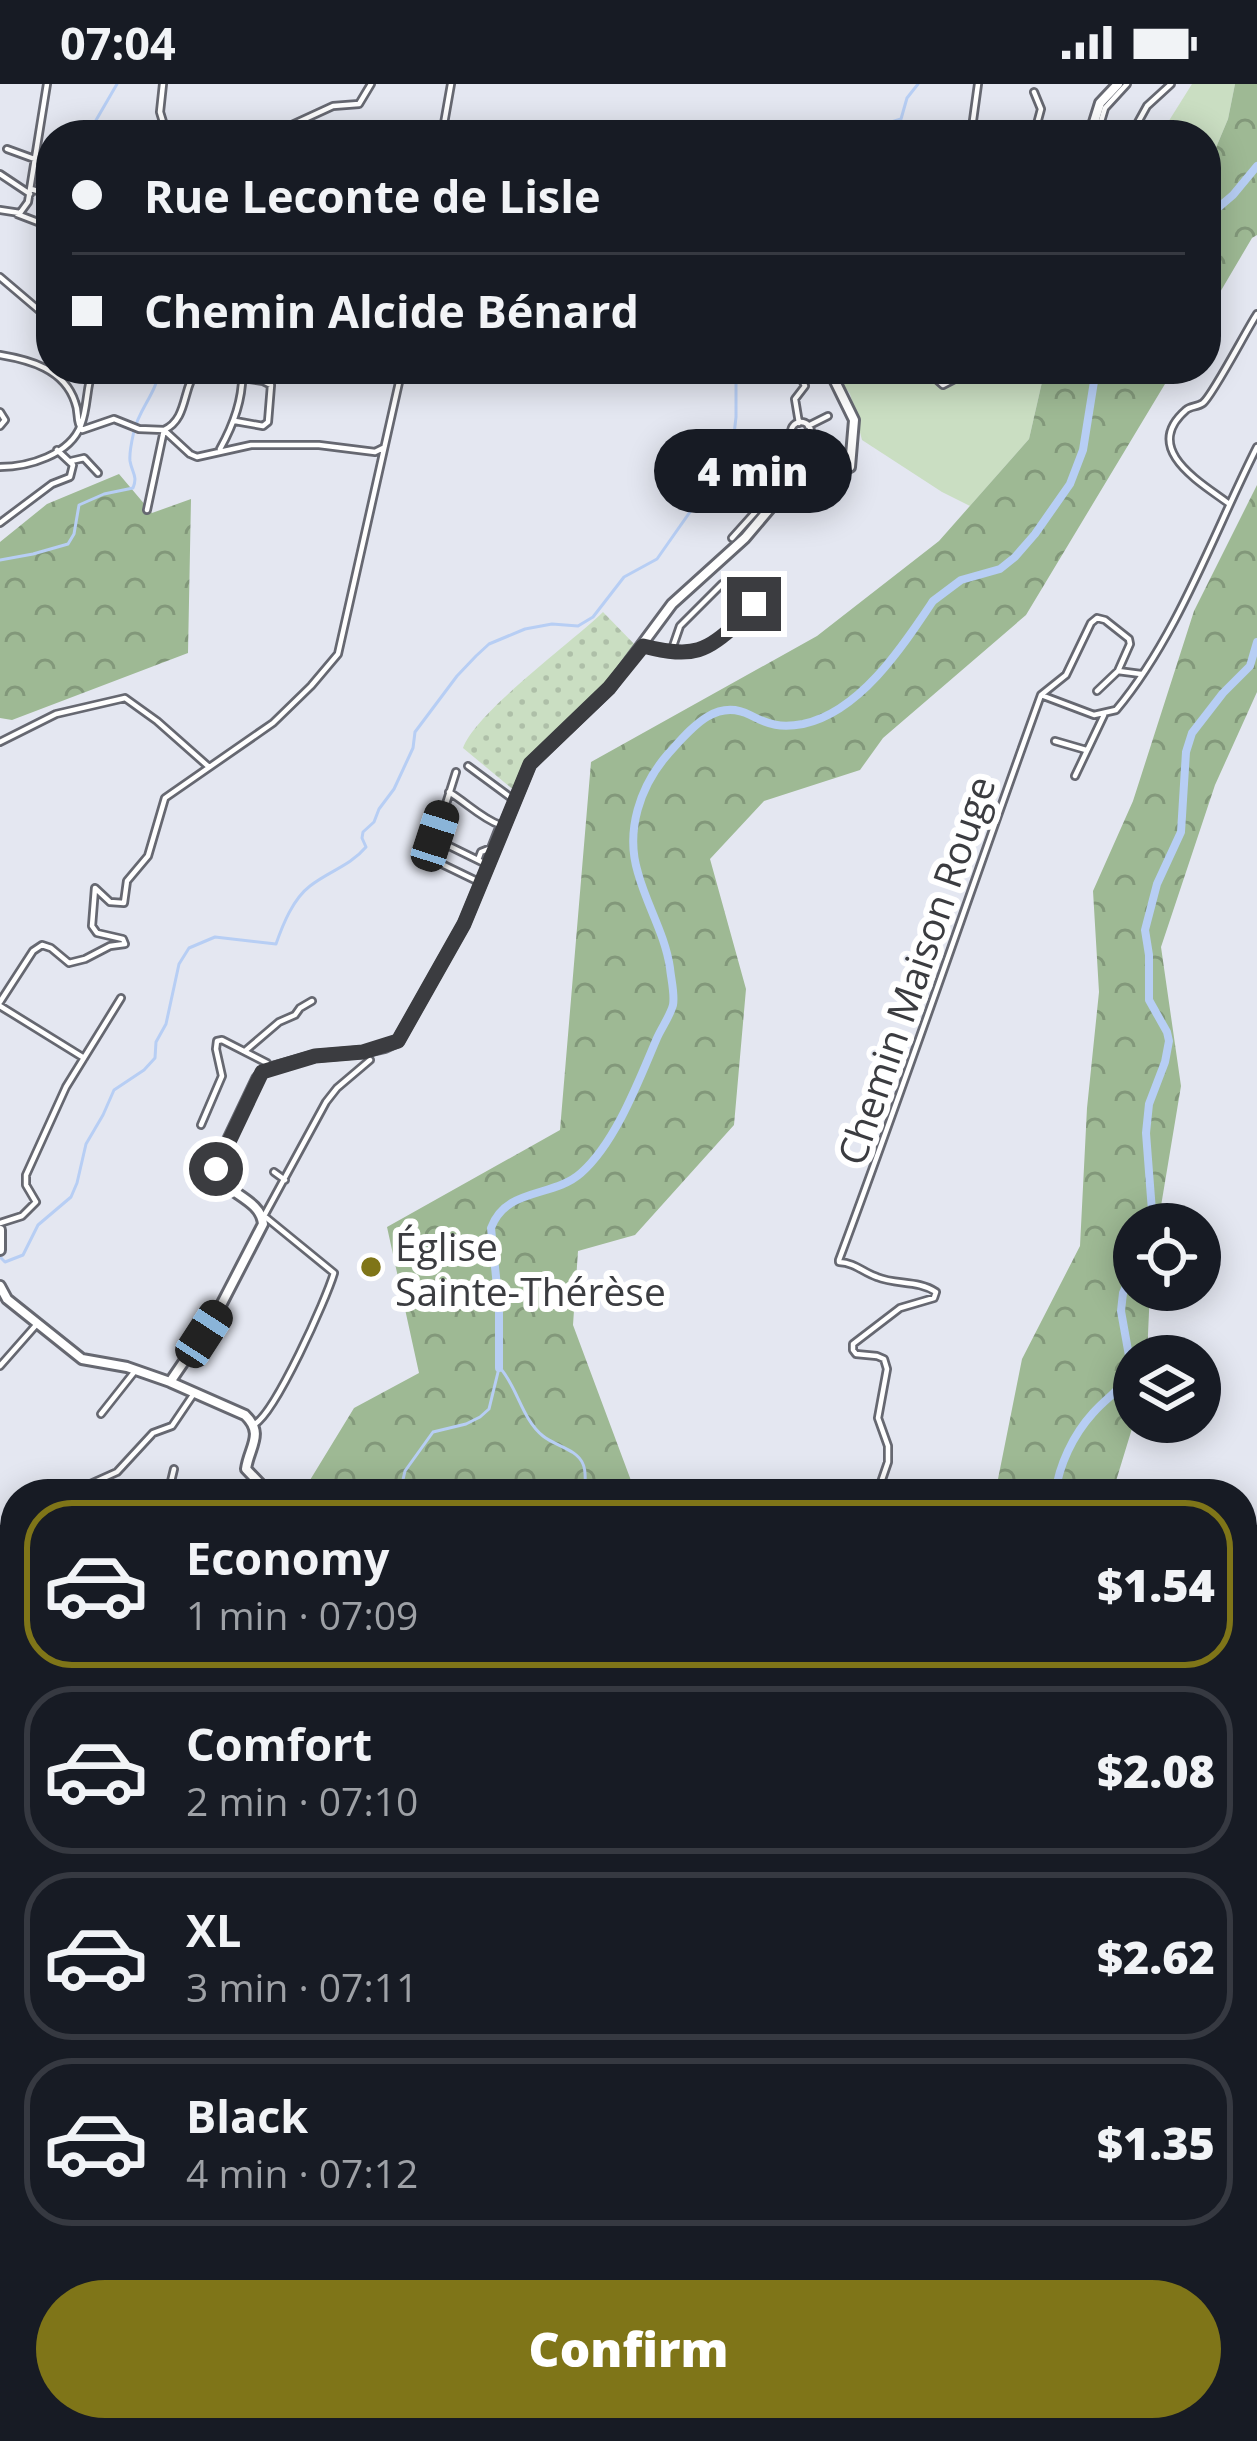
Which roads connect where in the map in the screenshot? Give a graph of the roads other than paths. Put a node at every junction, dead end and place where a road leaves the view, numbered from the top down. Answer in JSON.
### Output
{"nodes":[{"id":1,"x":47,"y":84,"type":"edge"},
{"id":2,"x":163,"y":84,"type":"edge"},
{"id":3,"x":371,"y":84,"type":"edge"},
{"id":4,"x":451,"y":84,"type":"edge"},
{"id":5,"x":978,"y":84,"type":"edge"},
{"id":6,"x":1122,"y":84,"type":"edge"},
{"id":7,"x":1171,"y":84,"type":"edge"},
{"id":8,"x":1034,"y":92,"type":"dead end"},
{"id":9,"x":41,"y":120,"type":"edge"},
{"id":10,"x":162,"y":120,"type":"edge"},
{"id":11,"x":303,"y":120,"type":"edge"},
{"id":12,"x":445,"y":120,"type":"edge"},
{"id":13,"x":973,"y":120,"type":"edge"},
{"id":14,"x":1039,"y":120,"type":"edge"},
{"id":15,"x":1096,"y":120,"type":"edge"},
{"id":16,"x":1139,"y":120,"type":"edge"},
{"id":17,"x":7,"y":149,"type":"dead end"},
{"id":18,"x":36,"y":149,"type":"edge"},
{"id":19,"x":34,"y":161,"type":"junction"},
{"id":20,"x":0,"y":174,"type":"edge"},
{"id":21,"x":30,"y":192,"type":"junction"},
{"id":22,"x":36,"y":193,"type":"edge"},
{"id":23,"x":0,"y":210,"type":"edge"},
{"id":24,"x":16,"y":214,"type":"junction"},
{"id":25,"x":36,"y":221,"type":"edge"},
{"id":26,"x":0,"y":277,"type":"edge"},
{"id":27,"x":36,"y":308,"type":"edge"},
{"id":28,"x":1257,"y":314,"type":"edge"},
{"id":29,"x":0,"y":355,"type":"edge"},
{"id":30,"x":36,"y":364,"type":"edge"},
{"id":31,"x":1221,"y":373,"type":"edge"},
{"id":32,"x":63,"y":384,"type":"edge"},
{"id":33,"x":89,"y":384,"type":"edge"},
{"id":34,"x":188,"y":384,"type":"edge"},
{"id":35,"x":242,"y":384,"type":"edge"},
{"id":36,"x":268,"y":384,"type":"edge"},
{"id":37,"x":398,"y":384,"type":"edge"},
{"id":38,"x":804,"y":384,"type":"edge"},
{"id":39,"x":836,"y":384,"type":"edge"},
{"id":40,"x":1214,"y":384,"type":"edge"},
{"id":41,"x":0,"y":412,"type":"edge"},
{"id":42,"x":828,"y":416,"type":"dead end"},
{"id":43,"x":235,"y":421,"type":"junction"},
{"id":44,"x":799,"y":423,"type":"junction"},
{"id":45,"x":0,"y":426,"type":"edge"},
{"id":46,"x":808,"y":426,"type":"junction"},
{"id":47,"x":80,"y":430,"type":"junction"},
{"id":48,"x":164,"y":430,"type":"junction"},
{"id":49,"x":809,"y":438,"type":"junction"},
{"id":50,"x":795,"y":440,"type":"junction"},
{"id":51,"x":1257,"y":447,"type":"edge"},
{"id":52,"x":383,"y":448,"type":"junction"},
{"id":53,"x":57,"y":450,"type":"junction"},
{"id":54,"x":220,"y":450,"type":"junction"},
{"id":55,"x":71,"y":461,"type":"junction"},
{"id":56,"x":845,"y":464,"type":"junction"},
{"id":57,"x":0,"y":467,"type":"edge"},
{"id":58,"x":98,"y":473,"type":"dead end"},
{"id":59,"x":1228,"y":503,"type":"junction"},
{"id":60,"x":147,"y":511,"type":"dead end"},
{"id":61,"x":0,"y":523,"type":"edge"},
{"id":62,"x":732,"y":538,"type":"dead end"},
{"id":63,"x":643,"y":646,"type":"junction"},
{"id":64,"x":671,"y":652,"type":"junction"},
{"id":65,"x":1118,"y":671,"type":"junction"},
{"id":66,"x":1141,"y":674,"type":"junction"},
{"id":67,"x":1096,"y":691,"type":"dead end"},
{"id":68,"x":1041,"y":695,"type":"junction"},
{"id":69,"x":1104,"y":715,"type":"junction"},
{"id":70,"x":1055,"y":741,"type":"dead end"},
{"id":71,"x":0,"y":742,"type":"edge"},
{"id":72,"x":1086,"y":750,"type":"junction"},
{"id":73,"x":209,"y":766,"type":"junction"},
{"id":74,"x":468,"y":766,"type":"dead end"},
{"id":75,"x":456,"y":772,"type":"dead end"},
{"id":76,"x":1076,"y":776,"type":"dead end"},
{"id":77,"x":449,"y":792,"type":"junction"},
{"id":78,"x":514,"y":800,"type":"junction"},
{"id":79,"x":417,"y":852,"type":"dead end"},
{"id":80,"x":478,"y":860,"type":"junction"},
{"id":81,"x":488,"y":865,"type":"junction"},
{"id":82,"x":481,"y":883,"type":"junction"},
{"id":83,"x":121,"y":998,"type":"dead end"},
{"id":84,"x":312,"y":1001,"type":"dead end"},
{"id":85,"x":0,"y":1004,"type":"edge"},
{"id":86,"x":244,"y":1052,"type":"junction"},
{"id":87,"x":84,"y":1058,"type":"junction"},
{"id":88,"x":370,"y":1060,"type":"dead end"},
{"id":89,"x":271,"y":1069,"type":"junction"},
{"id":90,"x":201,"y":1125,"type":"dead end"},
{"id":91,"x":274,"y":1172,"type":"dead end"},
{"id":92,"x":285,"y":1180,"type":"junction"},
{"id":93,"x":264,"y":1216,"type":"junction"},
{"id":94,"x":0,"y":1226,"type":"edge"},
{"id":95,"x":0,"y":1240,"type":"edge"},
{"id":96,"x":0,"y":1250,"type":"edge"},
{"id":97,"x":0,"y":1286,"type":"edge"},
{"id":98,"x":37,"y":1324,"type":"junction"},
{"id":99,"x":0,"y":1366,"type":"edge"},
{"id":100,"x":135,"y":1371,"type":"junction"},
{"id":101,"x":170,"y":1382,"type":"junction"},
{"id":102,"x":195,"y":1392,"type":"junction"},
{"id":103,"x":101,"y":1414,"type":"dead end"},
{"id":104,"x":254,"y":1425,"type":"junction"},
{"id":105,"x":174,"y":1469,"type":"dead end"},
{"id":106,"x":101,"y":1479,"type":"edge"},
{"id":107,"x":172,"y":1479,"type":"edge"},
{"id":108,"x":254,"y":1479,"type":"edge"},
{"id":109,"x":882,"y":1479,"type":"edge"}],
"edges":[{"from":1,"to":9,"type":"street"},
{"from":2,"to":10,"type":"street"},
{"from":3,"to":11,"type":"street"},
{"from":4,"to":12,"type":"street"},
{"from":5,"to":13,"type":"street"},
{"from":6,"to":15,"type":"main road"},
{"from":7,"to":16,"type":"street"},
{"from":8,"to":14,"type":"street"},
{"from":17,"to":19,"type":"street"},
{"from":18,"to":19,"type":"street"},
{"from":19,"to":21,"type":"street"},
{"from":20,"to":21,"type":"street"},
{"from":21,"to":22,"type":"street"},
{"from":21,"to":24,"type":"street"},
{"from":23,"to":24,"type":"street"},
{"from":24,"to":25,"type":"street"},
{"from":26,"to":27,"type":"street"},
{"from":28,"to":31,"type":"street"},
{"from":29,"to":30,"type":"street"},
{"from":32,"to":47,"type":"street"},
{"from":33,"to":47,"type":"street"},
{"from":34,"to":48,"type":"street"},
{"from":35,"to":43,"type":"street"},
{"from":36,"to":43,"type":"street"},
{"from":37,"to":52,"type":"street"},
{"from":38,"to":44,"type":"street"},
{"from":39,"to":56,"type":"main road"},
{"from":40,"to":59,"type":"street"},
{"from":41,"to":45,"type":"street"},
{"from":42,"to":46,"type":"street"},
{"from":43,"to":54,"type":"street"},
{"from":44,"to":46,"type":"street"},
{"from":44,"to":50,"type":"street"},
{"from":46,"to":49,"type":"street"},
{"from":47,"to":48,"type":"street"},
{"from":47,"to":53,"type":"street"},
{"from":48,"to":54,"type":"street"},
{"from":48,"to":60,"type":"street"},
{"from":49,"to":50,"type":"street"},
{"from":49,"to":56,"type":"street"},
{"from":50,"to":62,"type":"street"},
{"from":51,"to":59,"type":"street"},
{"from":52,"to":54,"type":"street"},
{"from":52,"to":73,"type":"street"},
{"from":53,"to":55,"type":"street"},
{"from":53,"to":57,"type":"street"},
{"from":55,"to":58,"type":"street"},
{"from":55,"to":61,"type":"street"},
{"from":56,"to":63,"type":"main road"},
{"from":59,"to":66,"type":"street"},
{"from":63,"to":64,"type":"street"},
{"from":63,"to":78,"type":"main road"},
{"from":64,"to":64,"type":"street"},
{"from":65,"to":66,"type":"street"},
{"from":65,"to":67,"type":"street"},
{"from":65,"to":68,"type":"street","name":"Chemin Maison Rouge"},
{"from":66,"to":69,"type":"street"},
{"from":68,"to":69,"type":"street"},
{"from":68,"to":109,"type":"street","name":"Chemin Maison Rouge"},
{"from":69,"to":72,"type":"street"},
{"from":70,"to":72,"type":"street"},
{"from":71,"to":73,"type":"street"},
{"from":72,"to":76,"type":"street"},
{"from":73,"to":85,"type":"street"},
{"from":74,"to":78,"type":"street"},
{"from":75,"to":77,"type":"street"},
{"from":77,"to":80,"type":"street"},
{"from":77,"to":80,"type":"street"},
{"from":78,"to":81,"type":"main road"},
{"from":79,"to":82,"type":"street"},
{"from":80,"to":81,"type":"street"},
{"from":81,"to":82,"type":"main road"},
{"from":82,"to":89,"type":"main road"},
{"from":83,"to":87,"type":"street"},
{"from":84,"to":86,"type":"street"},
{"from":85,"to":87,"type":"street"},
{"from":86,"to":89,"type":"street"},
{"from":86,"to":90,"type":"street"},
{"from":87,"to":94,"type":"street"},
{"from":88,"to":92,"type":"street"},
{"from":89,"to":93,"type":"main road"},
{"from":91,"to":92,"type":"street"},
{"from":92,"to":93,"type":"street"},
{"from":93,"to":101,"type":"main road"},
{"from":93,"to":104,"type":"street"},
{"from":94,"to":95,"type":"main road"},
{"from":95,"to":96,"type":"main road"},
{"from":97,"to":98,"type":"main road"},
{"from":98,"to":99,"type":"street"},
{"from":98,"to":100,"type":"main road"},
{"from":100,"to":101,"type":"main road"},
{"from":100,"to":103,"type":"street"},
{"from":101,"to":102,"type":"main road"},
{"from":102,"to":104,"type":"main road"},
{"from":102,"to":106,"type":"street"},
{"from":104,"to":108,"type":"main road"},
{"from":105,"to":107,"type":"street"}]}
